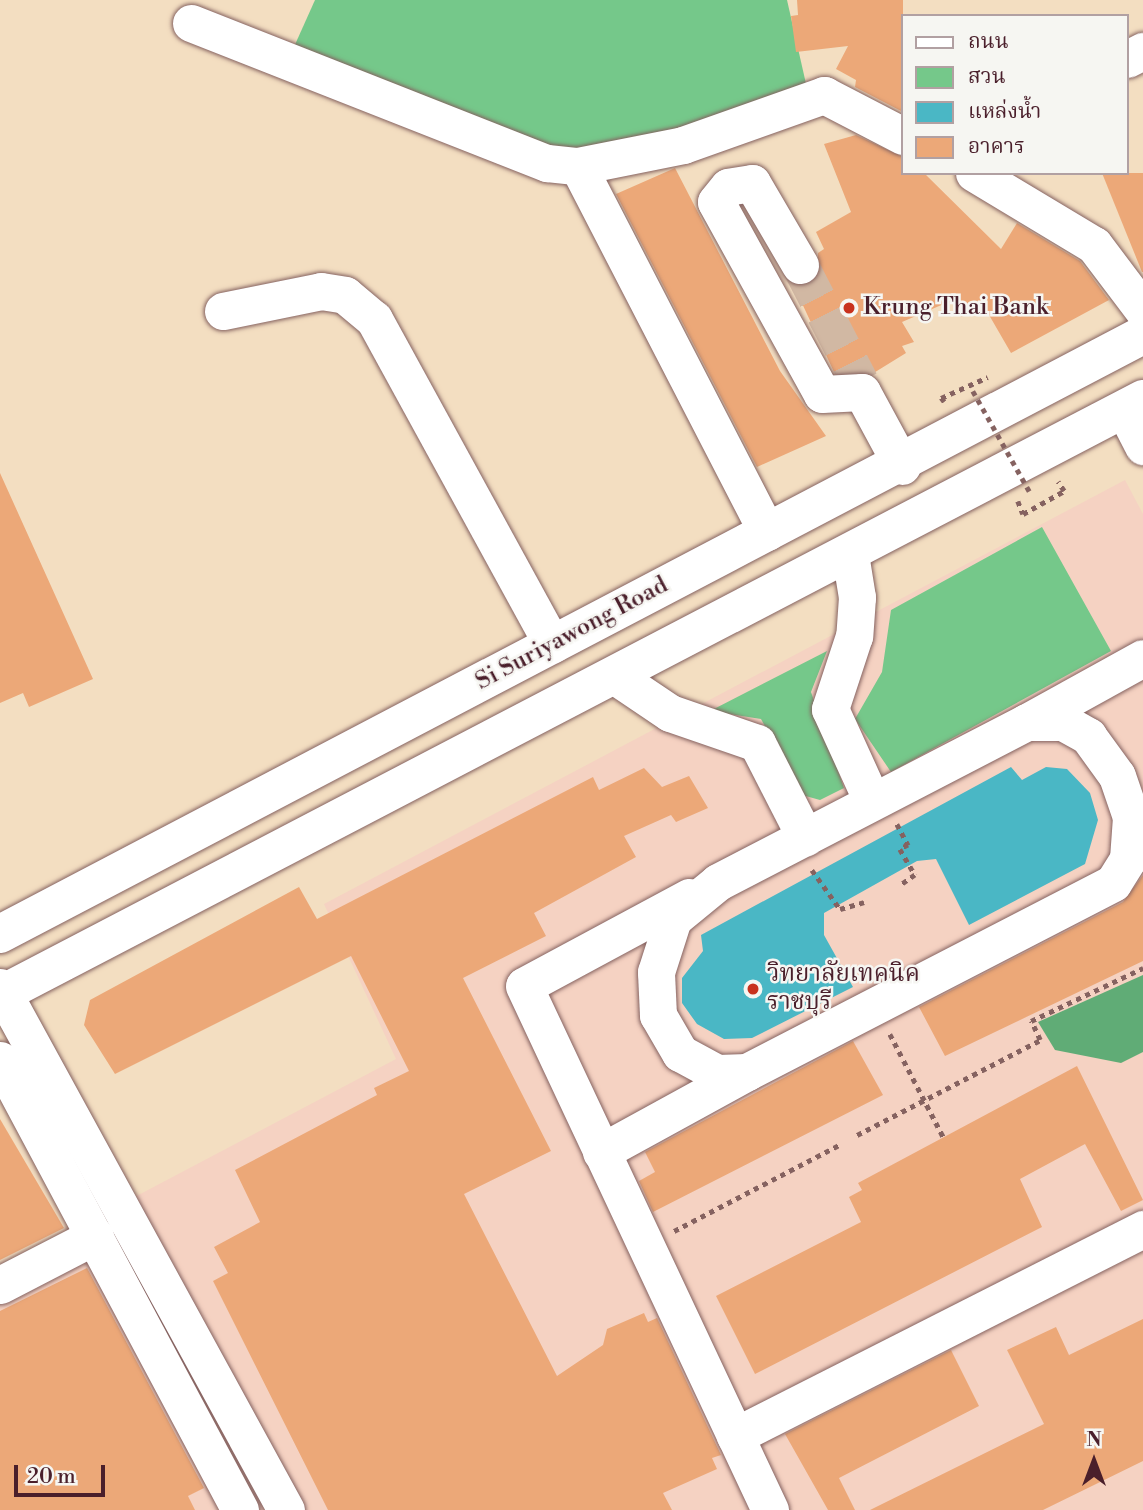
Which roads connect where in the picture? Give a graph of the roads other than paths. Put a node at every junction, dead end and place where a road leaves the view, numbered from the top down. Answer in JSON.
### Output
{"nodes":[{"id":1,"x":191,"y":23,"type":"dead end"},
{"id":2,"x":902,"y":135,"type":"edge"},
{"id":3,"x":578,"y":166,"type":"junction"},
{"id":4,"x":977,"y":175,"type":"edge"},
{"id":5,"x":800,"y":265,"type":"tunnel mouth"},
{"id":6,"x":1143,"y":310,"type":"edge"},
{"id":7,"x":223,"y":311,"type":"dead end"},
{"id":8,"x":1143,"y":335,"type":"edge"},
{"id":9,"x":1099,"y":362,"type":"junction"},
{"id":10,"x":1133,"y":404,"type":"edge"},
{"id":11,"x":1143,"y":446,"type":"edge"},
{"id":12,"x":902,"y":466,"type":"junction"},
{"id":13,"x":767,"y":532,"type":"junction"},
{"id":14,"x":850,"y":554,"type":"junction"},
{"id":15,"x":552,"y":644,"type":"junction"},
{"id":16,"x":1143,"y":658,"type":"edge"},
{"id":17,"x":615,"y":676,"type":"junction"},
{"id":18,"x":1027,"y":722,"type":"junction"},
{"id":19,"x":883,"y":808,"type":"junction"},
{"id":20,"x":1136,"y":840,"type":"edge"},
{"id":21,"x":807,"y":851,"type":"junction"},
{"id":22,"x":718,"y":882,"type":"junction"},
{"id":23,"x":0,"y":934,"type":"edge"},
{"id":24,"x":2,"y":991,"type":"edge"},
{"id":25,"x":0,"y":1060,"type":"edge"},
{"id":26,"x":747,"y":1072,"type":"junction"},
{"id":27,"x":601,"y":1152,"type":"junction"},
{"id":28,"x":1143,"y":1228,"type":"edge"},
{"id":29,"x":94,"y":1237,"type":"junction"},
{"id":30,"x":0,"y":1285,"type":"edge"},
{"id":31,"x":735,"y":1436,"type":"junction"},
{"id":32,"x":281,"y":1499,"type":"edge"},
{"id":33,"x":239,"y":1509,"type":"edge"},
{"id":34,"x":770,"y":1510,"type":"edge"}],
"edges":[{"from":1,"to":3,"type":"street"},
{"from":2,"to":3,"type":"street"},
{"from":3,"to":13,"type":"street"},
{"from":4,"to":6,"type":"street"},
{"from":5,"to":12,"type":"street"},
{"from":7,"to":15,"type":"street"},
{"from":8,"to":9,"type":"main road","name":"Si Suriyawong Road"},
{"from":9,"to":10,"type":"main road"},
{"from":9,"to":12,"type":"main road","name":"Si Suriyawong Road"},
{"from":10,"to":11,"type":"street"},
{"from":10,"to":14,"type":"main road"},
{"from":12,"to":13,"type":"main road","name":"Si Suriyawong Road"},
{"from":13,"to":15,"type":"main road","name":"Si Suriyawong Road"},
{"from":14,"to":17,"type":"main road"},
{"from":14,"to":19,"type":"street"},
{"from":15,"to":23,"type":"main road","name":"Si Suriyawong Road"},
{"from":16,"to":18,"type":"street"},
{"from":17,"to":21,"type":"street"},
{"from":17,"to":24,"type":"main road"},
{"from":18,"to":19,"type":"street"},
{"from":18,"to":20,"type":"street"},
{"from":19,"to":21,"type":"street"},
{"from":20,"to":26,"type":"street"},
{"from":21,"to":22,"type":"street"},
{"from":22,"to":26,"type":"street"},
{"from":22,"to":27,"type":"street"},
{"from":24,"to":32,"type":"street"},
{"from":25,"to":29,"type":"street"},
{"from":26,"to":27,"type":"street"},
{"from":27,"to":31,"type":"street"},
{"from":28,"to":31,"type":"street"},
{"from":29,"to":30,"type":"street"},
{"from":29,"to":33,"type":"street"},
{"from":31,"to":34,"type":"street"},
{"from":32,"to":33,"type":"street"}]}
